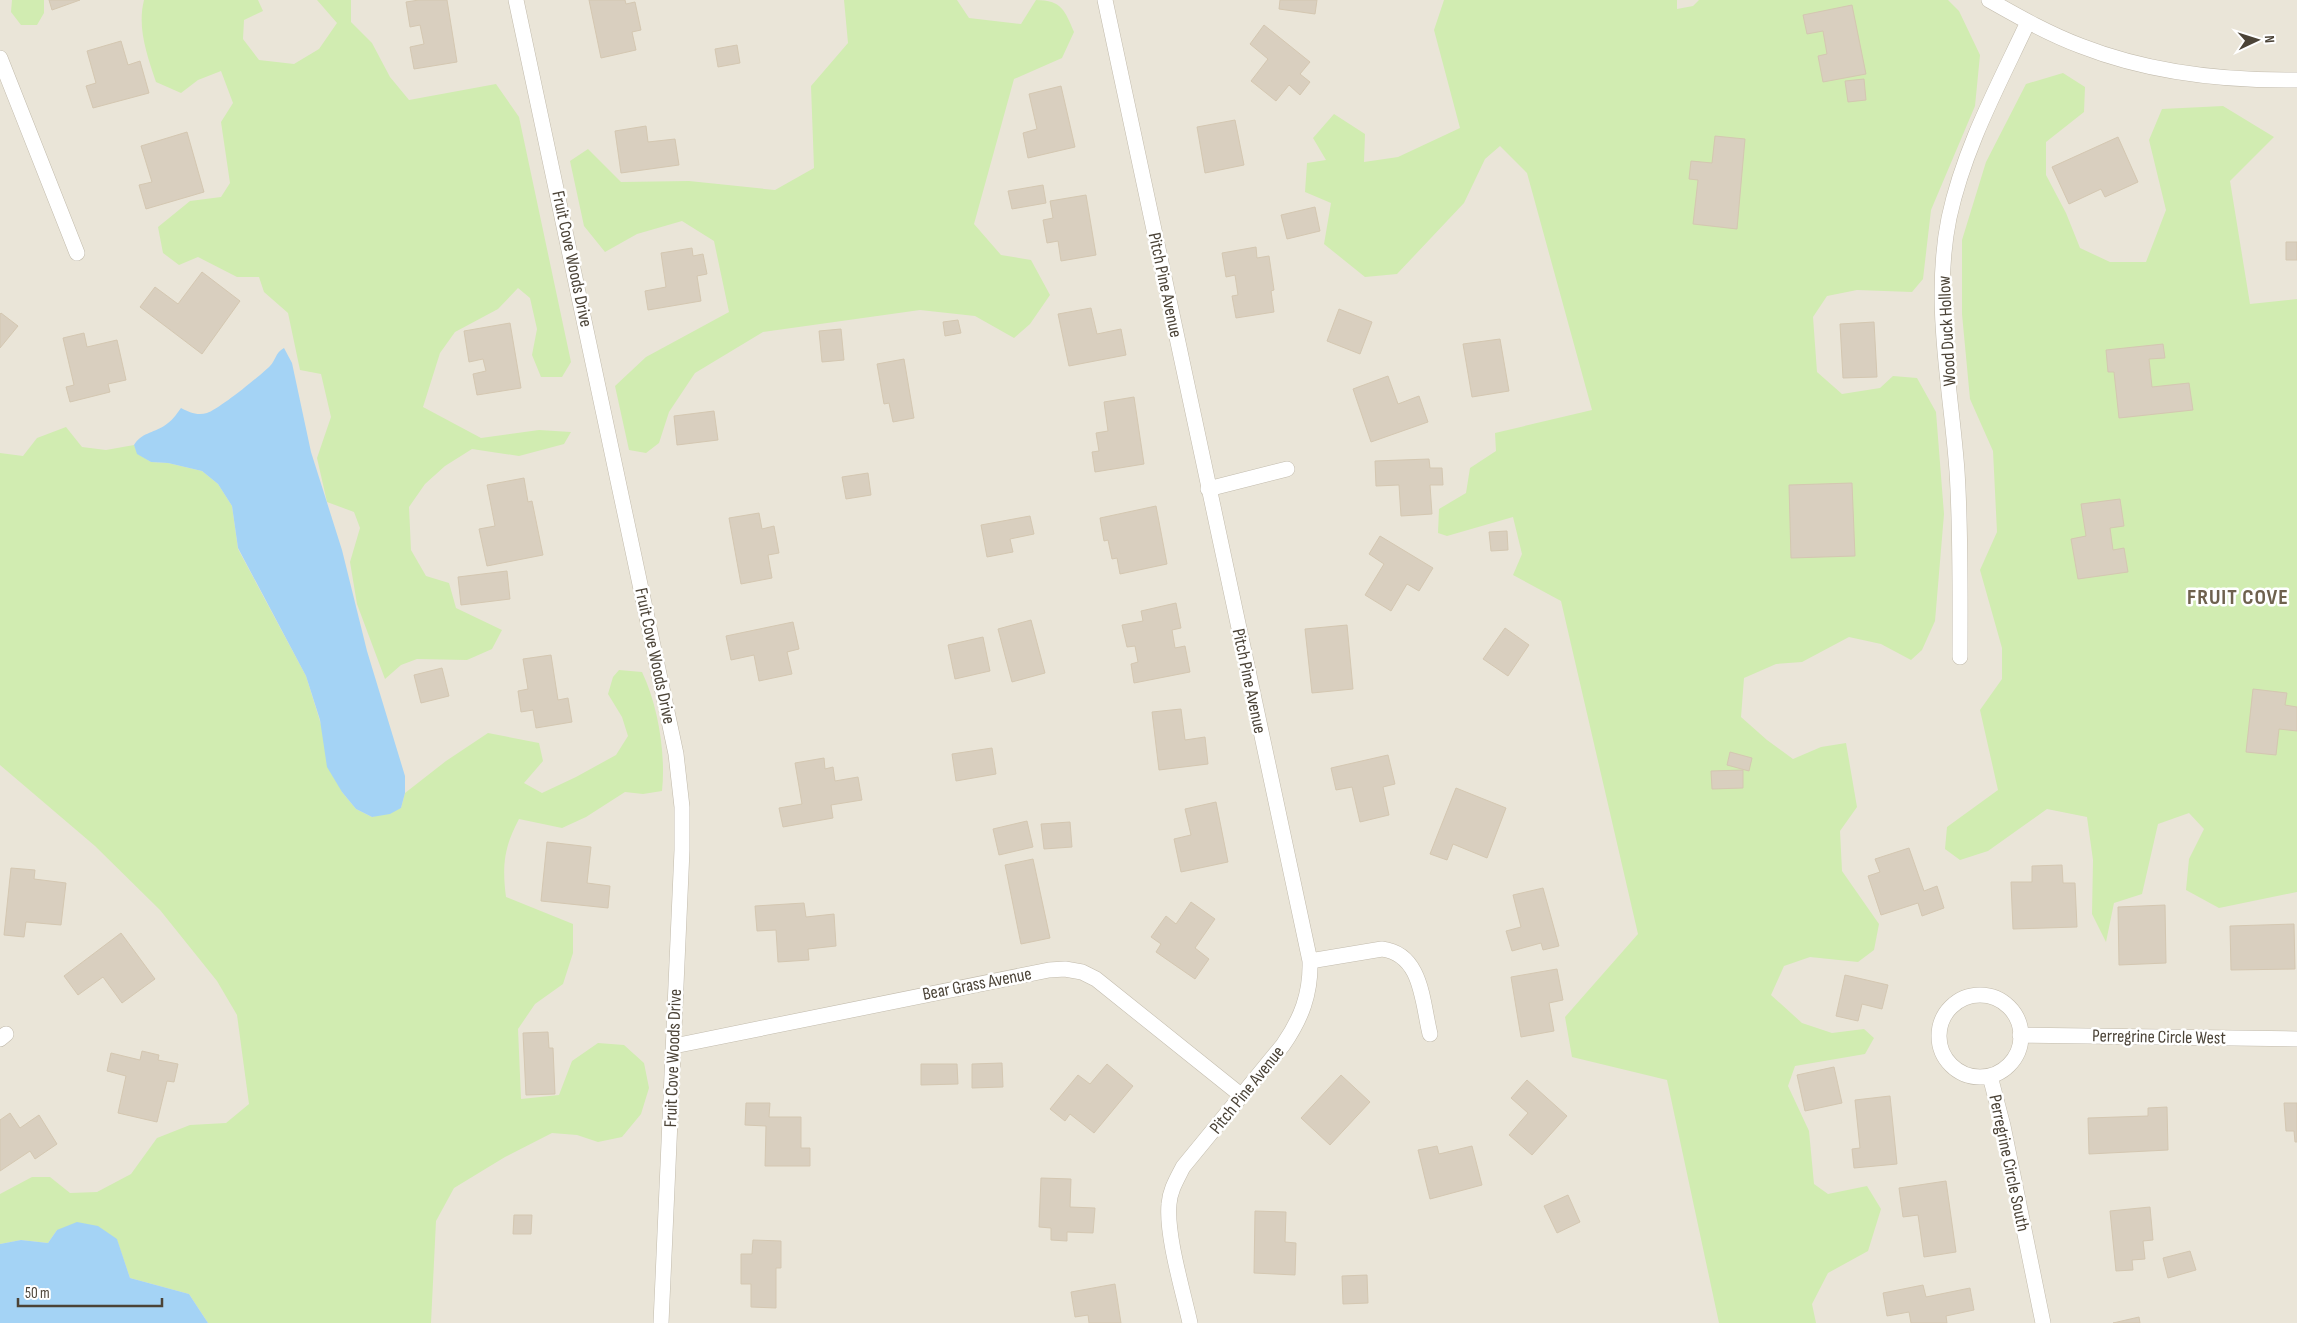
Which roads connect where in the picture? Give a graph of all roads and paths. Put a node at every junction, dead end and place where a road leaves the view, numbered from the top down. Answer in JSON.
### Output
{"nodes":[{"id":1,"x":516,"y":0,"type":"edge"},
{"id":2,"x":1105,"y":0,"type":"edge"},
{"id":3,"x":1990,"y":0,"type":"edge"},
{"id":4,"x":2028,"y":22,"type":"junction"},
{"id":5,"x":0,"y":58,"type":"edge"},
{"id":6,"x":2297,"y":80,"type":"edge"},
{"id":7,"x":77,"y":253,"type":"dead end"},
{"id":8,"x":1287,"y":469,"type":"dead end"},
{"id":9,"x":1208,"y":490,"type":"junction"},
{"id":10,"x":1960,"y":657,"type":"dead end"},
{"id":11,"x":1310,"y":961,"type":"junction"},
{"id":12,"x":1430,"y":1034,"type":"dead end"},
{"id":13,"x":2020,"y":1035,"type":"junction"},
{"id":14,"x":2297,"y":1039,"type":"edge"},
{"id":15,"x":674,"y":1046,"type":"junction"},
{"id":16,"x":1990,"y":1076,"type":"junction"},
{"id":17,"x":1242,"y":1096,"type":"junction"},
{"id":18,"x":661,"y":1323,"type":"edge"},
{"id":19,"x":1190,"y":1323,"type":"edge"},
{"id":20,"x":2043,"y":1323,"type":"edge"}],
"edges":[{"from":1,"to":15,"type":"street","name":"Fruit Cove Woods Drive"},
{"from":2,"to":9,"type":"street","name":"Pitch Pine Avenue"},
{"from":3,"to":4,"type":"street"},
{"from":4,"to":6,"type":"street"},
{"from":4,"to":10,"type":"street","name":"Wood Duck Hollow"},
{"from":5,"to":7,"type":"street"},
{"from":8,"to":9,"type":"street"},
{"from":9,"to":11,"type":"street","name":"Pitch Pine Avenue"},
{"from":11,"to":12,"type":"street"},
{"from":11,"to":17,"type":"street","name":"Pitch Pine Avenue"},
{"from":13,"to":14,"type":"street","name":"Perregrine Circle West"},
{"from":13,"to":16,"type":"street"},
{"from":13,"to":16,"type":"street","name":"Perregrine Circle South"},
{"from":15,"to":17,"type":"street","name":"Bear Grass Avenue"},
{"from":15,"to":18,"type":"street","name":"Fruit Cove Woods Drive"},
{"from":16,"to":20,"type":"street","name":"Perregrine Circle South"},
{"from":17,"to":19,"type":"street","name":"Pitch Pine Avenue"}]}
